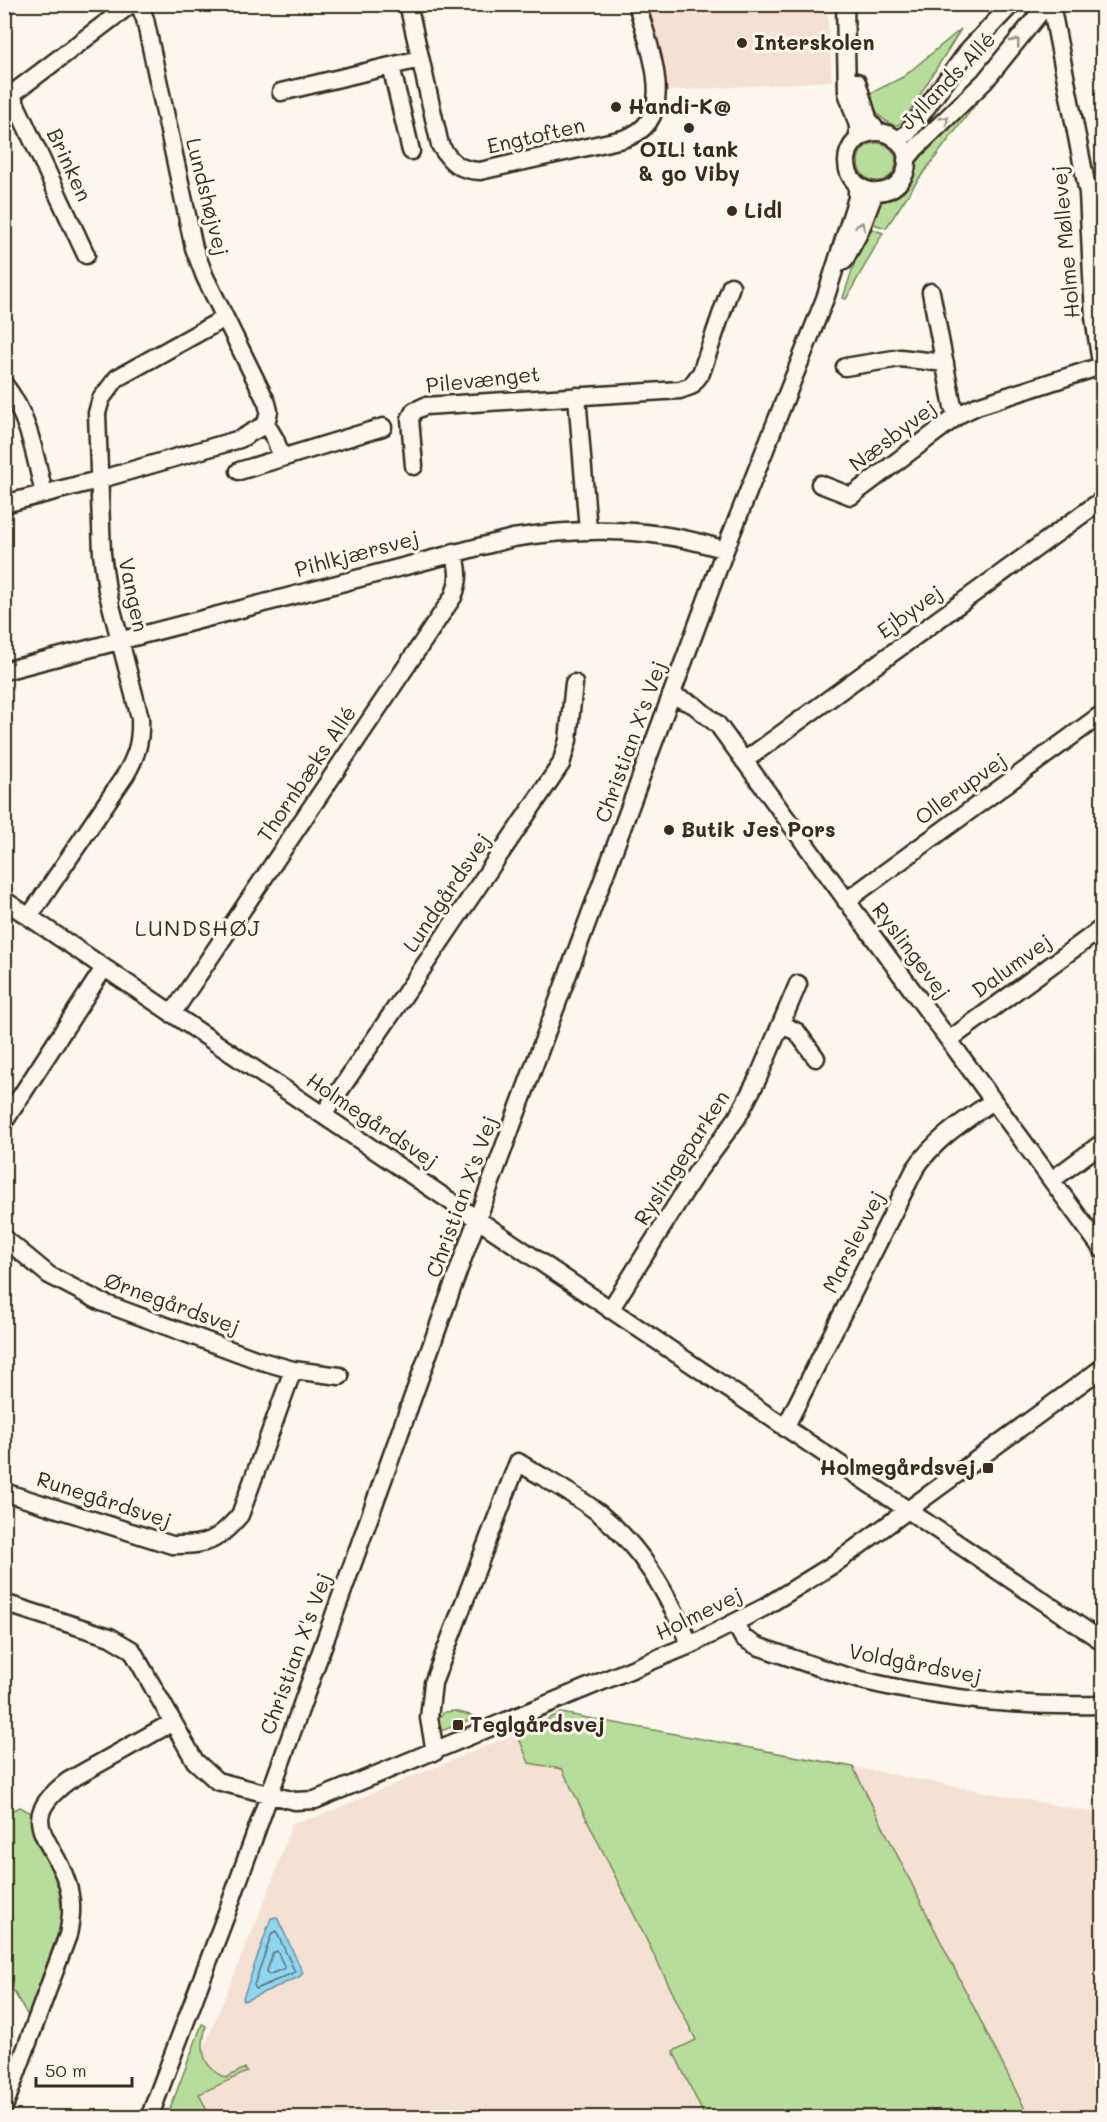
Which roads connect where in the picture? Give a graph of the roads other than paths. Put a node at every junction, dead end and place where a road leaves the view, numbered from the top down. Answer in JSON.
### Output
{"nodes":[{"id":1,"x":131,"y":4,"type":"edge"},
{"id":2,"x":139,"y":4,"type":"edge"},
{"id":3,"x":408,"y":4,"type":"edge"},
{"id":4,"x":638,"y":4,"type":"edge"},
{"id":5,"x":844,"y":4,"type":"edge"},
{"id":6,"x":1012,"y":4,"type":"edge"},
{"id":7,"x":1049,"y":4,"type":"edge"},
{"id":8,"x":846,"y":38,"type":"junction"},
{"id":9,"x":420,"y":59,"type":"junction"},
{"id":10,"x":391,"y":66,"type":"junction"},
{"id":11,"x":281,"y":92,"type":"dead end"},
{"id":12,"x":8,"y":97,"type":"edge"},
{"id":13,"x":878,"y":132,"type":"junction"},
{"id":14,"x":858,"y":139,"type":"junction"},
{"id":15,"x":896,"y":140,"type":"junction"},
{"id":16,"x":411,"y":152,"type":"dead end"},
{"id":17,"x":906,"y":160,"type":"junction"},
{"id":18,"x":857,"y":184,"type":"junction"},
{"id":19,"x":875,"y":192,"type":"junction"},
{"id":20,"x":1095,"y":194,"type":"edge"},
{"id":21,"x":86,"y":255,"type":"dead end"},
{"id":22,"x":731,"y":286,"type":"dead end"},
{"id":23,"x":931,"y":292,"type":"dead end"},
{"id":24,"x":826,"y":296,"type":"junction"},
{"id":25,"x":225,"y":318,"type":"junction"},
{"id":26,"x":945,"y":363,"type":"junction"},
{"id":27,"x":845,"y":367,"type":"dead end"},
{"id":28,"x":1102,"y":368,"type":"edge"},
{"id":29,"x":4,"y":384,"type":"edge"},
{"id":30,"x":577,"y":396,"type":"junction"},
{"id":31,"x":960,"y":414,"type":"junction"},
{"id":32,"x":266,"y":424,"type":"junction"},
{"id":33,"x":383,"y":427,"type":"dead end"},
{"id":34,"x":282,"y":458,"type":"junction"},
{"id":35,"x":414,"y":466,"type":"dead end"},
{"id":36,"x":239,"y":471,"type":"dead end"},
{"id":37,"x":98,"y":480,"type":"junction"},
{"id":38,"x":820,"y":484,"type":"dead end"},
{"id":39,"x":44,"y":494,"type":"junction"},
{"id":40,"x":1102,"y":500,"type":"edge"},
{"id":41,"x":4,"y":504,"type":"edge"},
{"id":42,"x":588,"y":530,"type":"junction"},
{"id":43,"x":725,"y":550,"type":"junction"},
{"id":44,"x":454,"y":552,"type":"junction"},
{"id":45,"x":119,"y":641,"type":"junction"},
{"id":46,"x":4,"y":671,"type":"edge"},
{"id":47,"x":574,"y":682,"type":"dead end"},
{"id":48,"x":672,"y":695,"type":"junction"},
{"id":49,"x":1102,"y":714,"type":"edge"},
{"id":50,"x":744,"y":761,"type":"junction"},
{"id":51,"x":4,"y":900,"type":"edge"},
{"id":52,"x":846,"y":901,"type":"junction"},
{"id":53,"x":29,"y":917,"type":"junction"},
{"id":54,"x":1102,"y":928,"type":"edge"},
{"id":55,"x":104,"y":968,"type":"junction"},
{"id":56,"x":798,"y":984,"type":"dead end"},
{"id":57,"x":172,"y":1014,"type":"junction"},
{"id":58,"x":781,"y":1024,"type":"junction"},
{"id":59,"x":949,"y":1040,"type":"junction"},
{"id":60,"x":816,"y":1058,"type":"dead end"},
{"id":61,"x":993,"y":1101,"type":"junction"},
{"id":62,"x":323,"y":1115,"type":"junction"},
{"id":63,"x":4,"y":1122,"type":"edge"},
{"id":64,"x":1102,"y":1143,"type":"edge"},
{"id":65,"x":1052,"y":1180,"type":"junction"},
{"id":66,"x":477,"y":1220,"type":"junction"},
{"id":67,"x":4,"y":1238,"type":"edge"},
{"id":68,"x":1102,"y":1249,"type":"edge"},
{"id":69,"x":610,"y":1310,"type":"junction"},
{"id":70,"x":1102,"y":1368,"type":"edge"},
{"id":71,"x":293,"y":1370,"type":"junction"},
{"id":72,"x":340,"y":1377,"type":"dead end"},
{"id":73,"x":785,"y":1428,"type":"junction"},
{"id":74,"x":4,"y":1492,"type":"edge"},
{"id":75,"x":910,"y":1509,"type":"junction"},
{"id":76,"x":4,"y":1603,"type":"edge"},
{"id":77,"x":735,"y":1623,"type":"junction"},
{"id":78,"x":1102,"y":1641,"type":"edge"},
{"id":79,"x":690,"y":1645,"type":"junction"},
{"id":80,"x":1102,"y":1705,"type":"edge"},
{"id":81,"x":173,"y":1722,"type":"junction"},
{"id":82,"x":435,"y":1752,"type":"junction"},
{"id":83,"x":268,"y":1794,"type":"junction"},
{"id":84,"x":4,"y":2107,"type":"edge"},
{"id":85,"x":149,"y":2118,"type":"edge"}],
"edges":[{"from":1,"to":12,"type":"street"},
{"from":2,"to":25,"type":"street","name":"Lundshøjvej"},
{"from":3,"to":9,"type":"street","name":"Engtoften"},
{"from":4,"to":9,"type":"street","name":"Engtoften"},
{"from":5,"to":8,"type":"street"},
{"from":6,"to":15,"type":"street","name":"Jyllands Allé"},
{"from":17,"to":7,"type":"street","name":"Jyllands Allé","one_way":true},
{"from":7,"to":20,"type":"street","name":"Holme Møllevej"},
{"from":8,"to":13,"type":"street"},
{"from":8,"to":14,"type":"street"},
{"from":9,"to":10,"type":"street"},
{"from":10,"to":11,"type":"street"},
{"from":10,"to":16,"type":"street"},
{"from":12,"to":21,"type":"street","name":"Brinken"},
{"from":13,"to":14,"type":"street"},
{"from":13,"to":15,"type":"street"},
{"from":14,"to":18,"type":"street"},
{"from":15,"to":17,"type":"street"},
{"from":17,"to":19,"type":"street"},
{"from":18,"to":19,"type":"street"},
{"from":18,"to":24,"type":"street","name":"Christian X's Vej"},
{"from":24,"to":19,"type":"street","name":"Christian X's Vej","one_way":true},
{"from":20,"to":28,"type":"street","name":"Holme Møllevej"},
{"from":22,"to":30,"type":"street","name":"Pilevænget"},
{"from":23,"to":26,"type":"street","name":"Næsbyvej"},
{"from":24,"to":43,"type":"street","name":"Christian X's Vej"},
{"from":25,"to":32,"type":"street","name":"Lundshøjvej"},
{"from":25,"to":37,"type":"street","name":"Vangen"},
{"from":26,"to":27,"type":"street"},
{"from":26,"to":31,"type":"street","name":"Næsbyvej"},
{"from":28,"to":31,"type":"street","name":"Næsbyvej"},
{"from":29,"to":39,"type":"street"},
{"from":30,"to":35,"type":"street","name":"Pilevænget"},
{"from":30,"to":42,"type":"street"},
{"from":31,"to":38,"type":"street","name":"Næsbyvej"},
{"from":32,"to":34,"type":"street","name":"Lundshøjvej"},
{"from":32,"to":37,"type":"street"},
{"from":33,"to":34,"type":"street"},
{"from":34,"to":36,"type":"street"},
{"from":37,"to":39,"type":"street"},
{"from":37,"to":45,"type":"street","name":"Vangen"},
{"from":39,"to":41,"type":"street"},
{"from":40,"to":50,"type":"street","name":"Ejbyvej"},
{"from":42,"to":43,"type":"street","name":"Pihlkjærsvej"},
{"from":42,"to":44,"type":"street","name":"Pihlkjærsvej"},
{"from":43,"to":48,"type":"street","name":"Christian X's Vej"},
{"from":44,"to":45,"type":"street","name":"Pihlkjærsvej"},
{"from":44,"to":57,"type":"street","name":"Thornbæks Allé"},
{"from":45,"to":46,"type":"street","name":"Pihlkjærsvej"},
{"from":45,"to":53,"type":"street","name":"Vangen"},
{"from":47,"to":62,"type":"street","name":"Lundgårdsvej"},
{"from":48,"to":50,"type":"street","name":"Ryslingevej"},
{"from":48,"to":66,"type":"street","name":"Christian X's Vej"},
{"from":49,"to":52,"type":"street","name":"Ollerupvej"},
{"from":50,"to":52,"type":"street","name":"Ryslingevej"},
{"from":51,"to":53,"type":"street","name":"Holmegårdsvej"},
{"from":52,"to":59,"type":"street","name":"Ryslingevej"},
{"from":53,"to":55,"type":"street","name":"Holmegårdsvej"},
{"from":54,"to":59,"type":"street","name":"Dalumvej"},
{"from":55,"to":57,"type":"street","name":"Holmegårdsvej"},
{"from":55,"to":63,"type":"street"},
{"from":56,"to":58,"type":"street","name":"Ryslingeparken"},
{"from":57,"to":62,"type":"street","name":"Holmegårdsvej"},
{"from":58,"to":60,"type":"street"},
{"from":58,"to":69,"type":"street","name":"Ryslingeparken"},
{"from":59,"to":61,"type":"street","name":"Ryslingevej"},
{"from":61,"to":65,"type":"street","name":"Ryslingevej"},
{"from":61,"to":73,"type":"street","name":"Marslevvej"},
{"from":62,"to":66,"type":"street","name":"Holmegårdsvej"},
{"from":64,"to":65,"type":"street"},
{"from":65,"to":68,"type":"street","name":"Ryslingevej"},
{"from":66,"to":69,"type":"street","name":"Holmegårdsvej"},
{"from":66,"to":83,"type":"street","name":"Christian X's Vej"},
{"from":67,"to":71,"type":"street","name":"Ørnegårdsvej"},
{"from":69,"to":73,"type":"street","name":"Holmegårdsvej"},
{"from":70,"to":75,"type":"street","name":"Holmevej"},
{"from":71,"to":72,"type":"street","name":"Ørnegårdsvej"},
{"from":71,"to":74,"type":"street","name":"Runegårdsvej"},
{"from":73,"to":75,"type":"street","name":"Holmegårdsvej"},
{"from":75,"to":77,"type":"street","name":"Holmevej"},
{"from":75,"to":78,"type":"street","name":"Holmegårdsvej"},
{"from":76,"to":81,"type":"street","name":"Holmevej"},
{"from":77,"to":79,"type":"street","name":"Holmevej"},
{"from":77,"to":80,"type":"street","name":"Voldgårdsvej"},
{"from":79,"to":82,"type":"street","name":"Holmevej"},
{"from":79,"to":82,"type":"street"},
{"from":81,"to":83,"type":"street","name":"Holmevej"},
{"from":81,"to":84,"type":"street"},
{"from":82,"to":83,"type":"street","name":"Holmevej"},
{"from":83,"to":85,"type":"street","name":"Christian X's Vej"}]}
